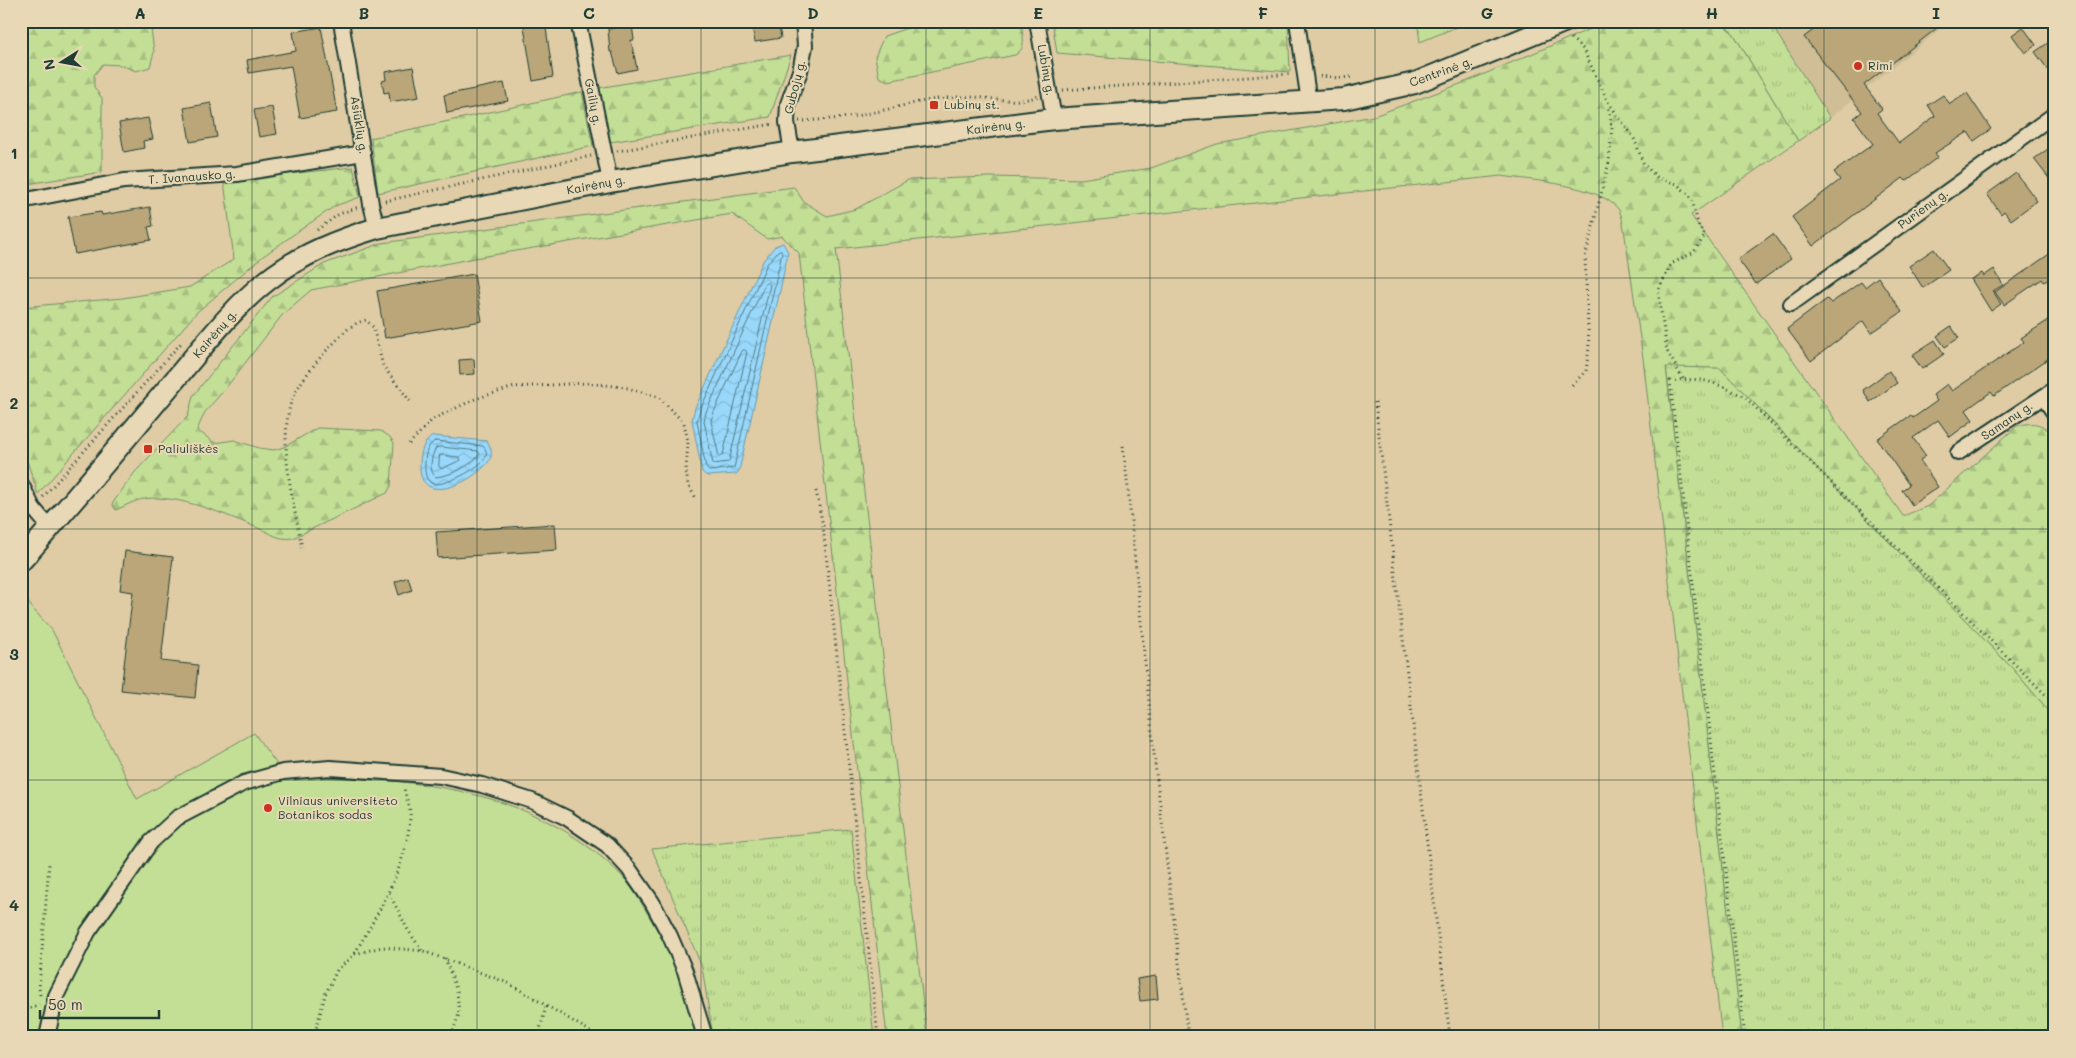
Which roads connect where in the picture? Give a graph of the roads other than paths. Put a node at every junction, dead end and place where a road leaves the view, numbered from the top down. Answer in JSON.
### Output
{"nodes":[{"id":1,"x":341,"y":21,"type":"edge"},
{"id":2,"x":578,"y":21,"type":"edge"},
{"id":3,"x":803,"y":21,"type":"edge"},
{"id":4,"x":1037,"y":21,"type":"edge"},
{"id":5,"x":1297,"y":21,"type":"edge"},
{"id":6,"x":1562,"y":23,"type":"edge"},
{"id":7,"x":1310,"y":102,"type":"junction"},
{"id":8,"x":2055,"y":114,"type":"edge"},
{"id":9,"x":1054,"y":120,"type":"junction"},
{"id":10,"x":792,"y":152,"type":"junction"},
{"id":11,"x":364,"y":153,"type":"junction"},
{"id":12,"x":610,"y":182,"type":"junction"},
{"id":13,"x":21,"y":201,"type":"edge"},
{"id":14,"x":377,"y":228,"type":"junction"},
{"id":15,"x":1791,"y":304,"type":"dead end"},
{"id":16,"x":2055,"y":388,"type":"edge"},
{"id":17,"x":2043,"y":397,"type":"junction"},
{"id":18,"x":2055,"y":414,"type":"edge"},
{"id":19,"x":1958,"y":453,"type":"dead end"},
{"id":20,"x":21,"y":484,"type":"edge"},
{"id":21,"x":50,"y":528,"type":"junction"},
{"id":22,"x":21,"y":561,"type":"edge"},
{"id":23,"x":47,"y":1037,"type":"edge"},
{"id":24,"x":705,"y":1037,"type":"edge"}],
"edges":[{"from":1,"to":11,"type":"street","name":"Asiūklių g."},
{"from":2,"to":12,"type":"street","name":"Gailių g."},
{"from":3,"to":10,"type":"street","name":"Gubojų g."},
{"from":4,"to":9,"type":"street","name":"Lubinų g."},
{"from":5,"to":7,"type":"street"},
{"from":6,"to":7,"type":"main road","name":"Centrinė g."},
{"from":7,"to":9,"type":"main road","name":"Kairėnų g."},
{"from":8,"to":15,"type":"street","name":"Purienų g."},
{"from":9,"to":10,"type":"main road","name":"Kairėnų g."},
{"from":10,"to":12,"type":"main road","name":"Kairėnų g."},
{"from":11,"to":13,"type":"street","name":"T. Ivanausko g."},
{"from":11,"to":14,"type":"street","name":"Asiūklių g."},
{"from":12,"to":14,"type":"main road","name":"Kairėnų g."},
{"from":14,"to":21,"type":"main road","name":"Kairėnų g."},
{"from":16,"to":17,"type":"street","name":"Samanų g."},
{"from":17,"to":18,"type":"street"},
{"from":17,"to":19,"type":"street","name":"Samanų g."},
{"from":20,"to":21,"type":"street"},
{"from":21,"to":22,"type":"main road","name":"Kairėnų g."},
{"from":23,"to":24,"type":"street"}]}
